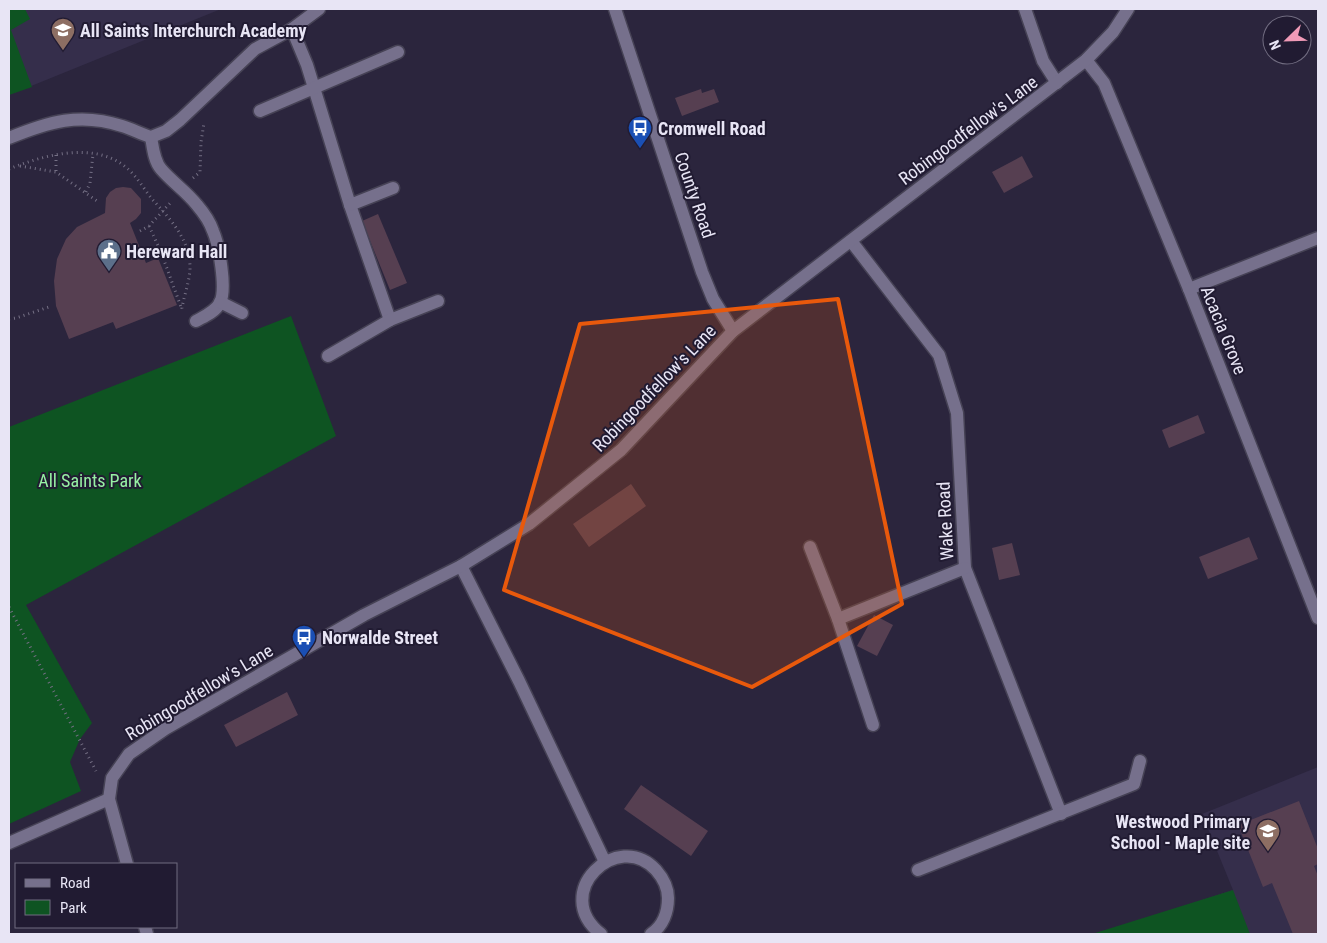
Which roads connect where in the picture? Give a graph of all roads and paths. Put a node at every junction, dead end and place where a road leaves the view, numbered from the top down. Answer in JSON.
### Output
{"nodes":[{"id":1,"x":319,"y":9,"type":"edge"},
{"id":2,"x":615,"y":9,"type":"edge"},
{"id":3,"x":1025,"y":9,"type":"edge"},
{"id":4,"x":1128,"y":9,"type":"edge"},
{"id":5,"x":292,"y":29,"type":"junction"},
{"id":6,"x":398,"y":52,"type":"dead end"},
{"id":7,"x":1086,"y":60,"type":"junction"},
{"id":8,"x":1057,"y":83,"type":"junction"},
{"id":9,"x":314,"y":88,"type":"junction"},
{"id":10,"x":260,"y":111,"type":"dead end"},
{"id":11,"x":152,"y":137,"type":"junction"},
{"id":12,"x":9,"y":138,"type":"edge"},
{"id":13,"x":93,"y":154,"type":"junction"},
{"id":14,"x":56,"y":155,"type":"junction"},
{"id":15,"x":18,"y":166,"type":"junction"},
{"id":16,"x":9,"y":169,"type":"edge"},
{"id":17,"x":56,"y":172,"type":"junction"},
{"id":18,"x":393,"y":188,"type":"dead end"},
{"id":19,"x":86,"y":192,"type":"junction"},
{"id":20,"x":98,"y":201,"type":"dead end"},
{"id":21,"x":350,"y":205,"type":"junction"},
{"id":22,"x":149,"y":226,"type":"dead end"},
{"id":23,"x":1318,"y":238,"type":"edge"},
{"id":24,"x":851,"y":241,"type":"junction"},
{"id":25,"x":1189,"y":289,"type":"junction"},
{"id":26,"x":438,"y":301,"type":"dead end"},
{"id":27,"x":220,"y":302,"type":"junction"},
{"id":28,"x":52,"y":306,"type":"dead end"},
{"id":29,"x":182,"y":308,"type":"junction"},
{"id":30,"x":242,"y":313,"type":"dead end"},
{"id":31,"x":9,"y":319,"type":"edge"},
{"id":32,"x":190,"y":319,"type":"joint"},
{"id":33,"x":390,"y":320,"type":"junction"},
{"id":34,"x":733,"y":331,"type":"junction"},
{"id":35,"x":328,"y":356,"type":"dead end"},
{"id":36,"x":810,"y":547,"type":"dead end"},
{"id":37,"x":461,"y":566,"type":"junction"},
{"id":38,"x":965,"y":568,"type":"junction"},
{"id":39,"x":9,"y":607,"type":"edge"},
{"id":40,"x":1318,"y":618,"type":"edge"},
{"id":41,"x":838,"y":619,"type":"junction"},
{"id":42,"x":873,"y":725,"type":"dead end"},
{"id":43,"x":1140,"y":761,"type":"dead end"},
{"id":44,"x":109,"y":799,"type":"junction"},
{"id":45,"x":1060,"y":814,"type":"junction"},
{"id":46,"x":9,"y":843,"type":"edge"},
{"id":47,"x":606,"y":862,"type":"junction"},
{"id":48,"x":128,"y":863,"type":"edge"},
{"id":49,"x":918,"y":870,"type":"dead end"},
{"id":50,"x":601,"y":934,"type":"edge"},
{"id":51,"x":651,"y":934,"type":"edge"}],
"edges":[{"from":1,"to":5,"type":"street"},
{"from":2,"to":34,"type":"street","name":"County Road"},
{"from":3,"to":8,"type":"street"},
{"from":4,"to":7,"type":"street","name":"Robingoodfellow's Lane"},
{"from":5,"to":9,"type":"street"},
{"from":5,"to":11,"type":"street"},
{"from":6,"to":9,"type":"street"},
{"from":7,"to":8,"type":"street","name":"Robingoodfellow's Lane"},
{"from":7,"to":25,"type":"street","name":"Acacia Grove"},
{"from":8,"to":24,"type":"street","name":"Robingoodfellow's Lane"},
{"from":9,"to":10,"type":"street"},
{"from":9,"to":21,"type":"street"},
{"from":11,"to":12,"type":"street"},
{"from":11,"to":27,"type":"street"},
{"from":13,"to":14,"type":"path"},
{"from":13,"to":19,"type":"path"},
{"from":13,"to":29,"type":"path"},
{"from":14,"to":15,"type":"path"},
{"from":14,"to":17,"type":"path"},
{"from":15,"to":16,"type":"path"},
{"from":15,"to":17,"type":"path"},
{"from":17,"to":19,"type":"path"},
{"from":18,"to":21,"type":"street"},
{"from":19,"to":20,"type":"path"},
{"from":21,"to":33,"type":"street"},
{"from":22,"to":29,"type":"path"},
{"from":23,"to":25,"type":"street"},
{"from":24,"to":34,"type":"street","name":"Robingoodfellow's Lane"},
{"from":24,"to":38,"type":"street","name":"Wake Road"},
{"from":25,"to":40,"type":"street","name":"Acacia Grove"},
{"from":26,"to":33,"type":"street"},
{"from":27,"to":30,"type":"street"},
{"from":27,"to":32,"type":"street"},
{"from":28,"to":31,"type":"path"},
{"from":29,"to":32,"type":"path"},
{"from":33,"to":35,"type":"street"},
{"from":34,"to":37,"type":"street","name":"Robingoodfellow's Lane"},
{"from":36,"to":41,"type":"street"},
{"from":37,"to":44,"type":"street","name":"Robingoodfellow's Lane"},
{"from":37,"to":47,"type":"street"},
{"from":38,"to":41,"type":"street"},
{"from":38,"to":45,"type":"street","name":"Wake Road"},
{"from":39,"to":44,"type":"path"},
{"from":41,"to":42,"type":"street"},
{"from":43,"to":45,"type":"street"},
{"from":44,"to":46,"type":"street"},
{"from":44,"to":48,"type":"street"},
{"from":45,"to":49,"type":"street"},
{"from":47,"to":50,"type":"street"},
{"from":47,"to":51,"type":"street"}]}
